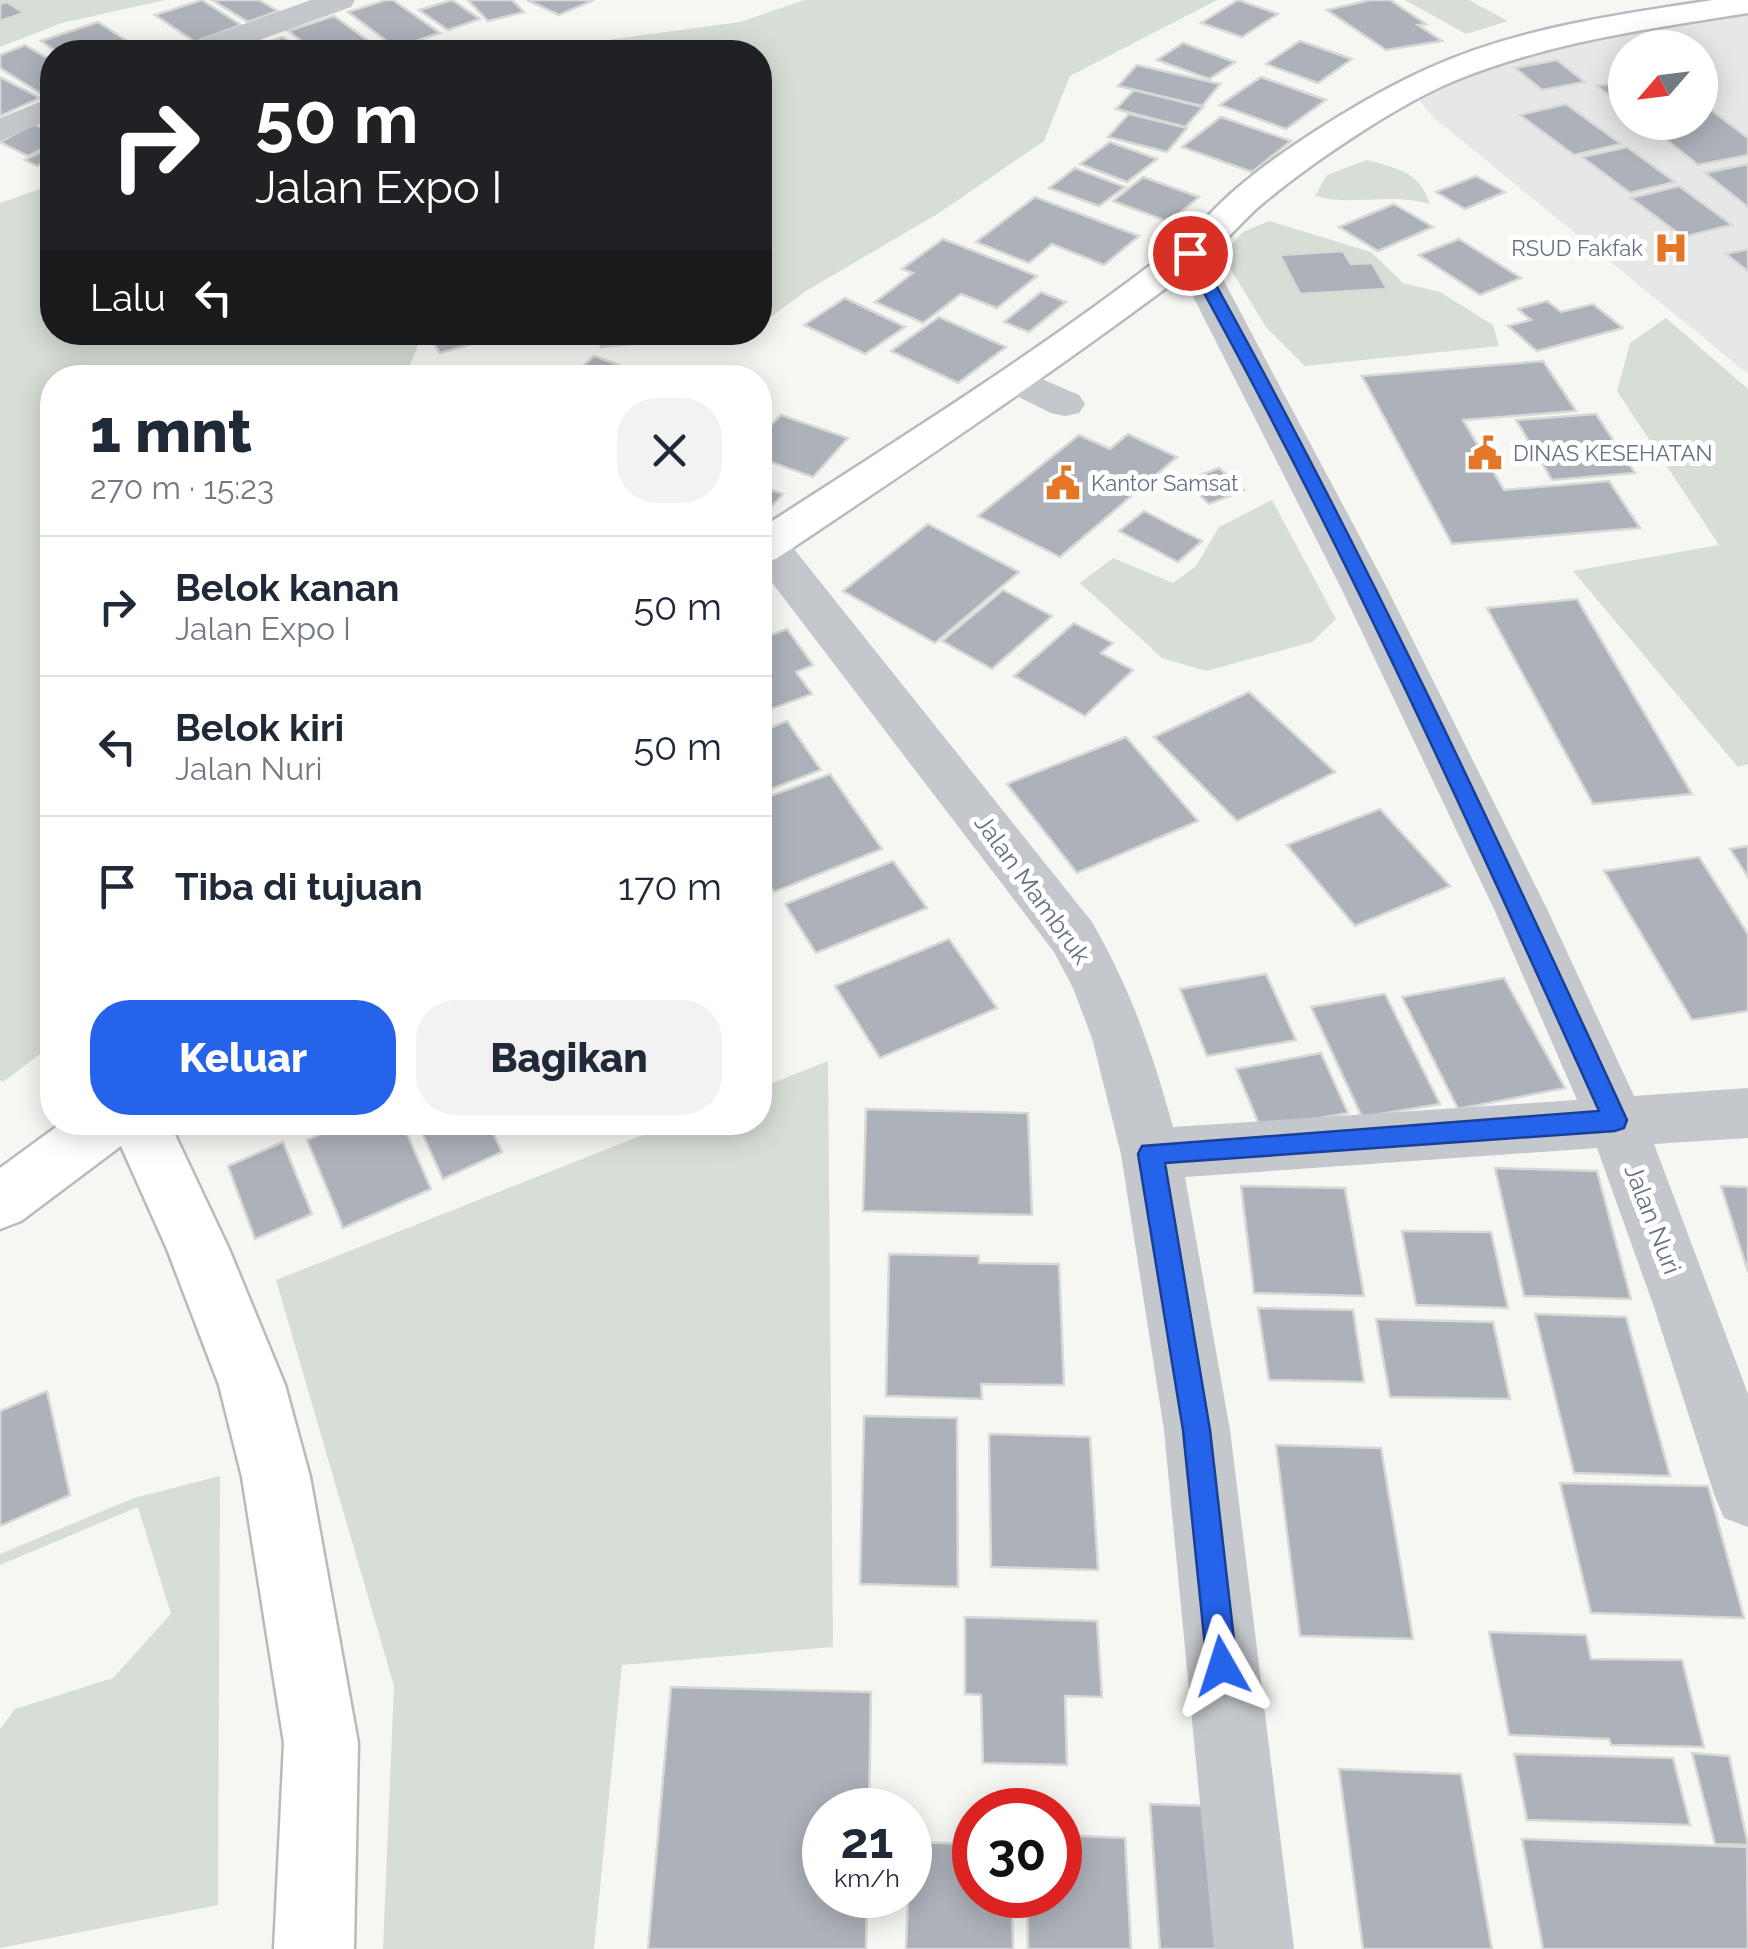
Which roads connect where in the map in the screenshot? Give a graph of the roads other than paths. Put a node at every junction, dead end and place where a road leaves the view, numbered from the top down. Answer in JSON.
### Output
{"nodes":[{"id":1,"x":340,"y":0,"type":"edge"},
{"id":2,"x":1748,"y":4,"type":"edge"},
{"id":3,"x":230,"y":40,"type":"edge"},
{"id":4,"x":40,"y":113,"type":"edge"},
{"id":5,"x":0,"y":131,"type":"edge"},
{"id":6,"x":1190,"y":253,"type":"junction"},
{"id":7,"x":1016,"y":380,"type":"junction"},
{"id":8,"x":1065,"y":404,"type":"dead end"},
{"id":9,"x":772,"y":541,"type":"edge"},
{"id":10,"x":772,"y":558,"type":"edge"},
{"id":11,"x":1748,"y":1113,"type":"edge"},
{"id":12,"x":1615,"y":1120,"type":"junction"},
{"id":13,"x":91,"y":1135,"type":"edge"},
{"id":14,"x":145,"y":1135,"type":"edge"},
{"id":15,"x":1151,"y":1154,"type":"junction"},
{"id":16,"x":0,"y":1202,"type":"edge"},
{"id":17,"x":1748,"y":1494,"type":"edge"},
{"id":18,"x":314,"y":1949,"type":"edge"},
{"id":19,"x":1254,"y":1949,"type":"edge"}],
"edges":[{"from":1,"to":3,"type":"street"},
{"from":2,"to":6,"type":"main road"},
{"from":4,"to":5,"type":"street"},
{"from":6,"to":7,"type":"main road"},
{"from":6,"to":12,"type":"street","name":"Jalan Nuri"},
{"from":7,"to":8,"type":"street"},
{"from":7,"to":9,"type":"main road"},
{"from":10,"to":15,"type":"street","name":"Jalan Mambruk"},
{"from":11,"to":12,"type":"street"},
{"from":12,"to":15,"type":"street"},
{"from":12,"to":17,"type":"street","name":"Jalan Nuri"},
{"from":13,"to":16,"type":"main road"},
{"from":14,"to":18,"type":"main road"},
{"from":15,"to":19,"type":"street","name":"Jalan Mambruk"}]}
